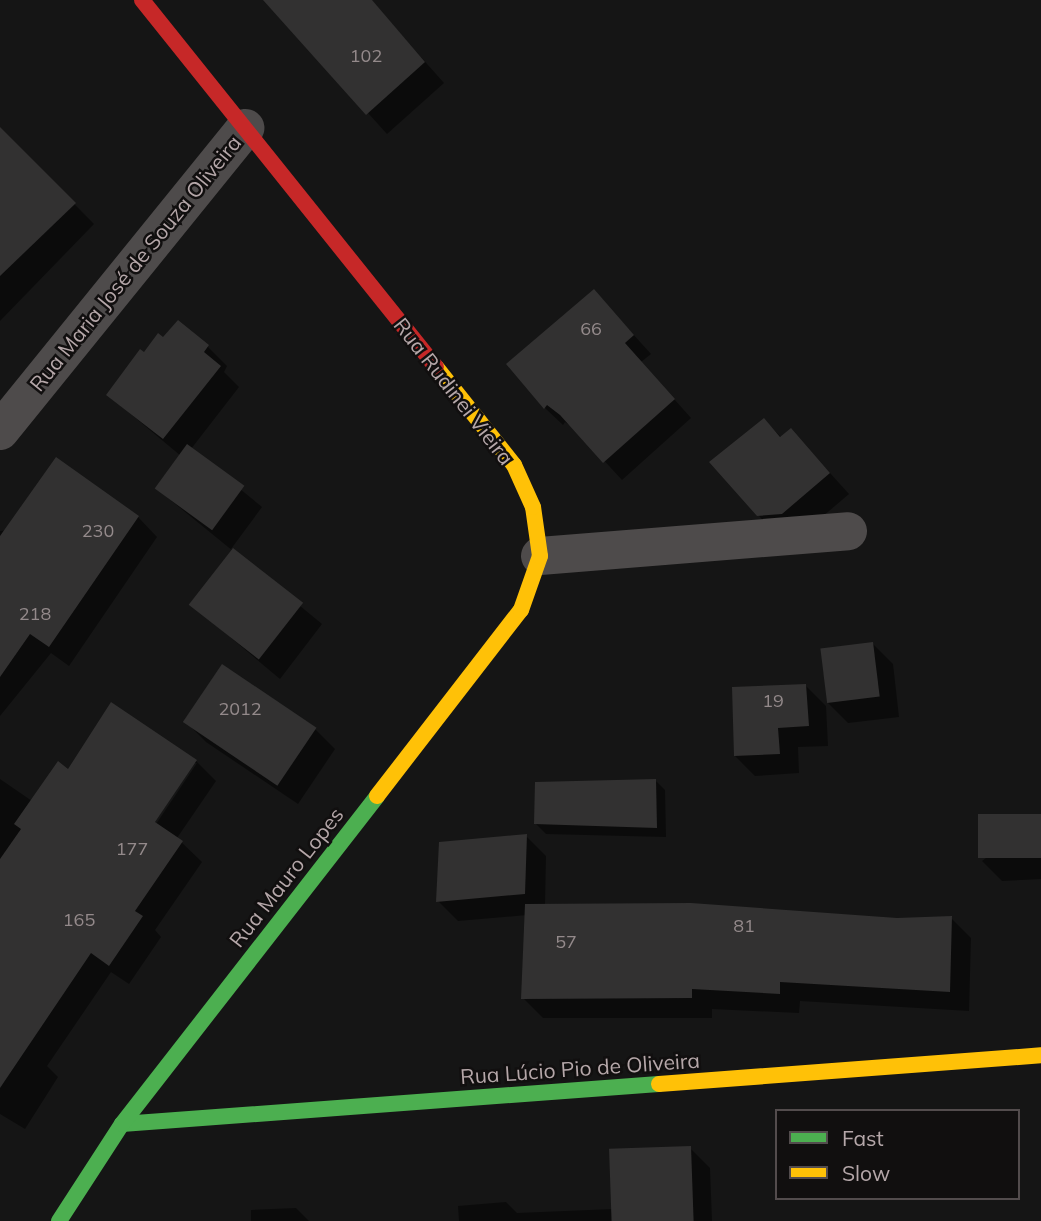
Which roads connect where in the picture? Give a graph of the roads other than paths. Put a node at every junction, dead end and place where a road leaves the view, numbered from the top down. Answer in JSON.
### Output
{"nodes":[{"id":1,"x":142,"y":0,"type":"edge"},
{"id":2,"x":245,"y":128,"type":"junction"},
{"id":3,"x":0,"y":431,"type":"edge"},
{"id":4,"x":848,"y":531,"type":"dead end"},
{"id":5,"x":540,"y":556,"type":"junction"},
{"id":6,"x":1041,"y":1055,"type":"edge"},
{"id":7,"x":122,"y":1124,"type":"junction"},
{"id":8,"x":59,"y":1221,"type":"edge"}],
"edges":[{"from":1,"to":2,"type":"street","name":"Rua Rudinei Vieira"},
{"from":2,"to":3,"type":"street","name":"Rua Maria José de Souza Oliveira"},
{"from":2,"to":5,"type":"street","name":"Rua Rudinei Vieira"},
{"from":4,"to":5,"type":"street"},
{"from":5,"to":7,"type":"street","name":"Rua Mauro Lopes"},
{"from":6,"to":7,"type":"street","name":"Rua Lúcio Pio de Oliveira"},
{"from":7,"to":8,"type":"street","name":"Rua Mauro Lopes"}]}
